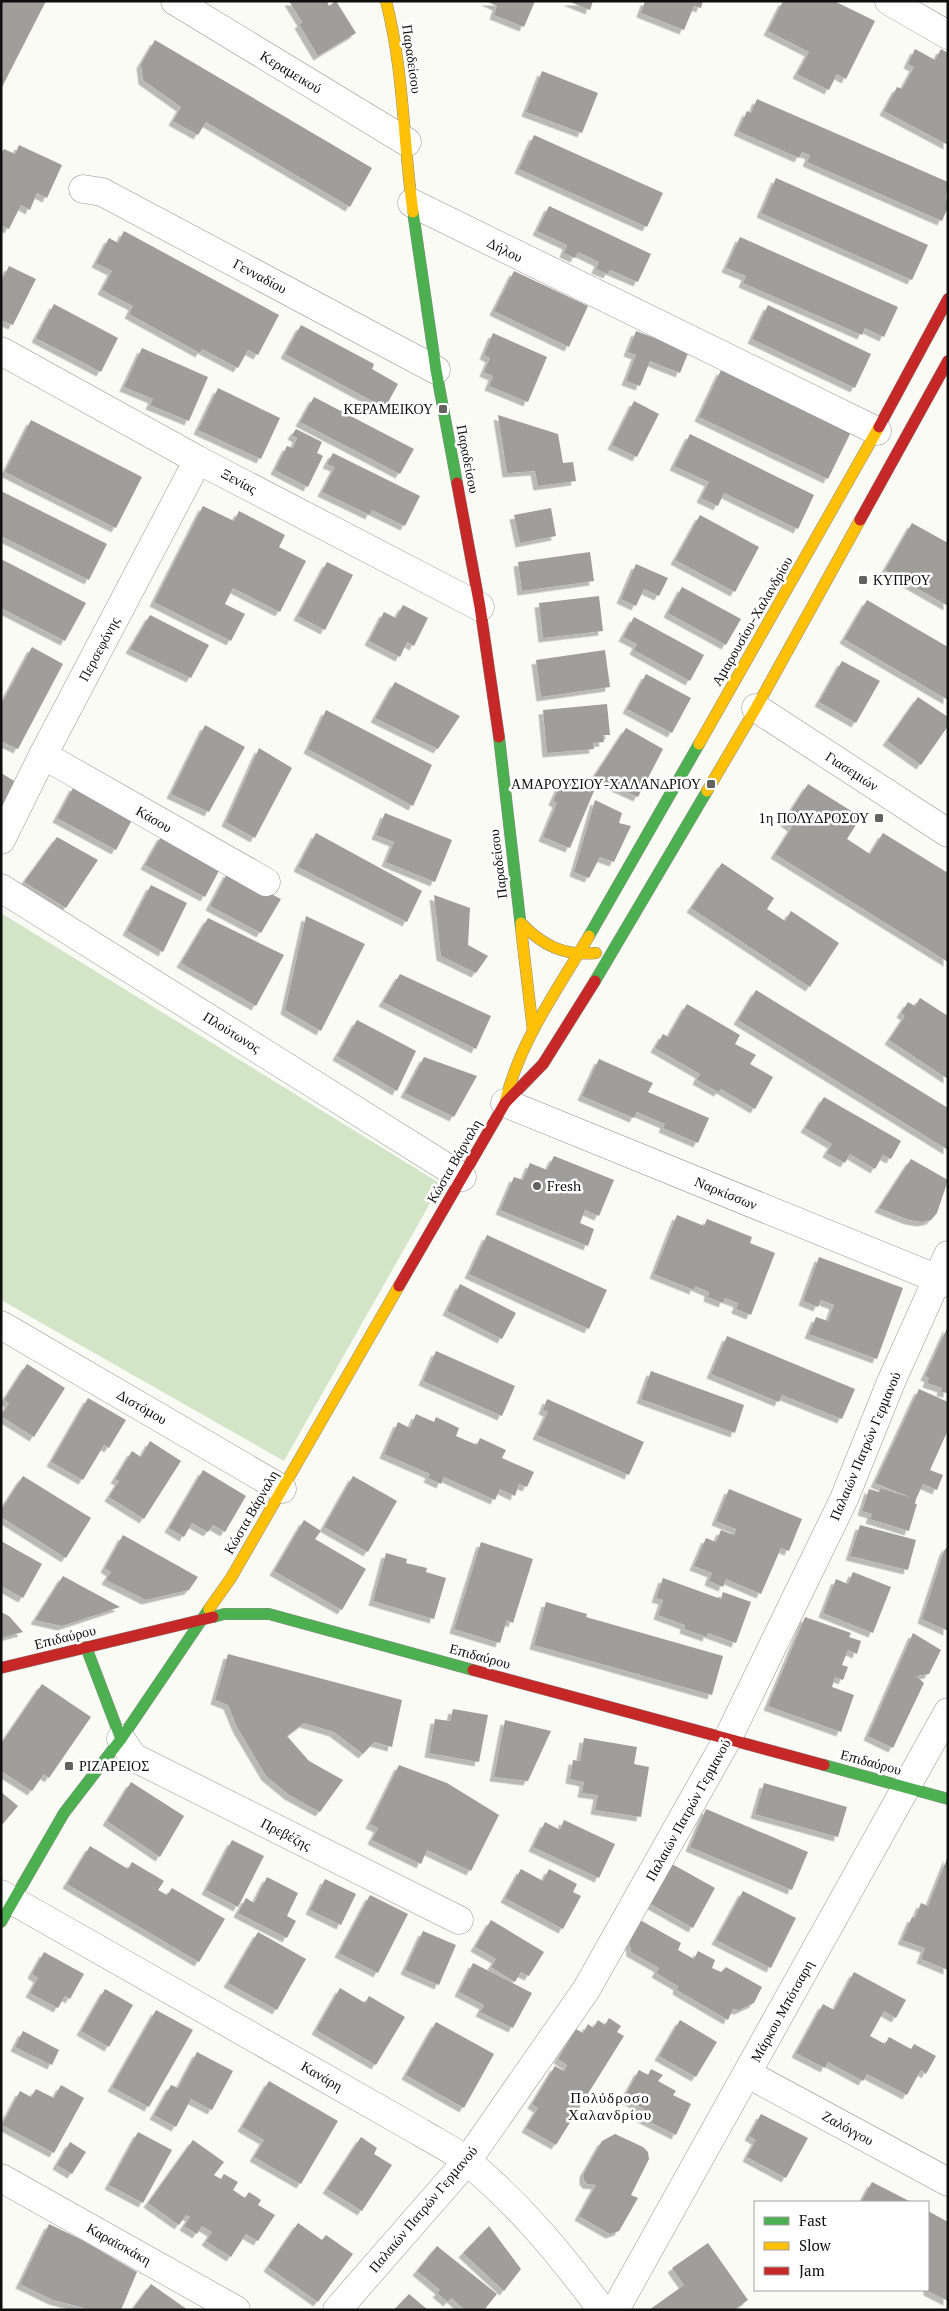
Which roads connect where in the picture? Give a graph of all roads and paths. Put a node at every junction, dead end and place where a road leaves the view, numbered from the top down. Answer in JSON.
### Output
{"nodes":[{"id":1,"x":175,"y":1,"type":"edge"},
{"id":2,"x":386,"y":1,"type":"edge"},
{"id":3,"x":889,"y":1,"type":"edge"},
{"id":4,"x":948,"y":35,"type":"edge"},
{"id":5,"x":407,"y":142,"type":"junction"},
{"id":6,"x":83,"y":188,"type":"dead end"},
{"id":7,"x":412,"y":204,"type":"junction"},
{"id":8,"x":948,"y":299,"type":"edge"},
{"id":9,"x":1,"y":351,"type":"edge"},
{"id":10,"x":948,"y":361,"type":"edge"},
{"id":11,"x":436,"y":370,"type":"junction"},
{"id":12,"x":877,"y":431,"type":"junction"},
{"id":13,"x":198,"y":460,"type":"junction"},
{"id":14,"x":480,"y":607,"type":"junction"},
{"id":15,"x":756,"y":708,"type":"junction"},
{"id":16,"x":43,"y":755,"type":"junction"},
{"id":17,"x":948,"y":834,"type":"edge"},
{"id":18,"x":1,"y":840,"type":"edge"},
{"id":19,"x":266,"y":882,"type":"dead end"},
{"id":20,"x":1,"y":888,"type":"edge"},
{"id":21,"x":520,"y":923,"type":"junction"},
{"id":22,"x":616,"y":947,"type":"junction"},
{"id":23,"x":578,"y":956,"type":"junction"},
{"id":24,"x":534,"y":1031,"type":"junction"},
{"id":25,"x":505,"y":1103,"type":"junction"},
{"id":26,"x":462,"y":1177,"type":"junction"},
{"id":27,"x":944,"y":1272,"type":"edge"},
{"id":28,"x":1,"y":1325,"type":"edge"},
{"id":29,"x":282,"y":1489,"type":"junction"},
{"id":30,"x":231,"y":1578,"type":"junction"},
{"id":31,"x":269,"y":1614,"type":"junction"},
{"id":32,"x":201,"y":1620,"type":"junction"},
{"id":33,"x":86,"y":1648,"type":"junction"},
{"id":34,"x":1,"y":1668,"type":"edge"},
{"id":35,"x":948,"y":1712,"type":"edge"},
{"id":36,"x":728,"y":1738,"type":"junction"},
{"id":37,"x":120,"y":1739,"type":"junction"},
{"id":38,"x":905,"y":1786,"type":"junction"},
{"id":39,"x":948,"y":1799,"type":"edge"},
{"id":40,"x":5,"y":1905,"type":"edge"},
{"id":41,"x":459,"y":1920,"type":"dead end"},
{"id":42,"x":748,"y":2074,"type":"junction"},
{"id":43,"x":467,"y":2161,"type":"junction"},
{"id":44,"x":1,"y":2178,"type":"edge"},
{"id":45,"x":948,"y":2182,"type":"edge"},
{"id":46,"x":236,"y":2310,"type":"edge"},
{"id":47,"x":337,"y":2310,"type":"edge"},
{"id":48,"x":602,"y":2310,"type":"edge"},
{"id":49,"x":615,"y":2310,"type":"edge"}],
"edges":[{"from":1,"to":5,"type":"street","name":"Κεραμεικού"},
{"from":2,"to":5,"type":"street","name":"Παραδείσου"},
{"from":3,"to":4,"type":"street"},
{"from":5,"to":7,"type":"street","name":"Παραδείσου"},
{"from":6,"to":11,"type":"street","name":"Γενναδίου"},
{"from":7,"to":11,"type":"street","name":"Παραδείσου"},
{"from":7,"to":12,"type":"street","name":"Δήλου"},
{"from":8,"to":12,"type":"street","name":"Αμαρουσίου-Χαλανδρίου"},
{"from":9,"to":13,"type":"street","name":"Ξενίας"},
{"from":10,"to":15,"type":"street"},
{"from":11,"to":14,"type":"street","name":"Παραδείσου"},
{"from":12,"to":23,"type":"street","name":"Αμαρουσίου-Χαλανδρίου"},
{"from":13,"to":14,"type":"street","name":"Ξενίας"},
{"from":13,"to":16,"type":"street","name":"Περσεφόνης"},
{"from":14,"to":21,"type":"street","name":"Παραδείσου"},
{"from":15,"to":17,"type":"street","name":"Γιασεμιών"},
{"from":15,"to":22,"type":"street"},
{"from":16,"to":18,"type":"street","name":"Περσεφόνης"},
{"from":16,"to":19,"type":"street","name":"Κάσου"},
{"from":20,"to":26,"type":"street","name":"Πλούτωνος"},
{"from":21,"to":23,"type":"street"},
{"from":21,"to":24,"type":"street","name":"Παραδείσου"},
{"from":22,"to":23,"type":"street"},
{"from":22,"to":25,"type":"street","name":"Κώστα Βάρναλη"},
{"from":23,"to":24,"type":"street","name":"Κώστα Βάρναλη"},
{"from":24,"to":25,"type":"street","name":"Κώστα Βάρναλη"},
{"from":25,"to":26,"type":"street","name":"Κώστα Βάρναλη"},
{"from":25,"to":27,"type":"street","name":"Ναρκίσσων"},
{"from":26,"to":29,"type":"street","name":"Κώστα Βάρναλη"},
{"from":27,"to":36,"type":"street","name":"Παλαιών Πατρών Γερμανού"},
{"from":28,"to":29,"type":"street","name":"Διστόμου"},
{"from":29,"to":30,"type":"street","name":"Κώστα Βάρναλη"},
{"from":30,"to":31,"type":"street"},
{"from":30,"to":32,"type":"street","name":"Κώστα Βάρναλη"},
{"from":31,"to":32,"type":"street","name":"Επιδαύρου"},
{"from":31,"to":36,"type":"street","name":"Επιδαύρου"},
{"from":32,"to":33,"type":"street","name":"Επιδαύρου"},
{"from":32,"to":37,"type":"street","name":"Κώστα Βάρναλη"},
{"from":33,"to":34,"type":"street","name":"Επιδαύρου"},
{"from":33,"to":37,"type":"street"},
{"from":35,"to":38,"type":"street","name":"Μάρκου Μπότσαρη"},
{"from":36,"to":38,"type":"street","name":"Επιδαύρου"},
{"from":36,"to":43,"type":"street","name":"Παλαιών Πατρών Γερμανού"},
{"from":37,"to":40,"type":"street","name":"Κώστα Βάρναλη"},
{"from":37,"to":41,"type":"street","name":"Πρεβέζης"},
{"from":38,"to":39,"type":"street","name":"Επιδαύρου"},
{"from":38,"to":42,"type":"street","name":"Μάρκου Μπότσαρη"},
{"from":40,"to":43,"type":"street","name":"Κανάρη"},
{"from":42,"to":45,"type":"street","name":"Ζαλόγγου"},
{"from":42,"to":49,"type":"street","name":"Μάρκου Μπότσαρη"},
{"from":43,"to":47,"type":"street","name":"Παλαιών Πατρών Γερμανού"},
{"from":43,"to":48,"type":"street","name":"Κανάρη"},
{"from":44,"to":46,"type":"street","name":"Καραϊσκάκη"}]}
